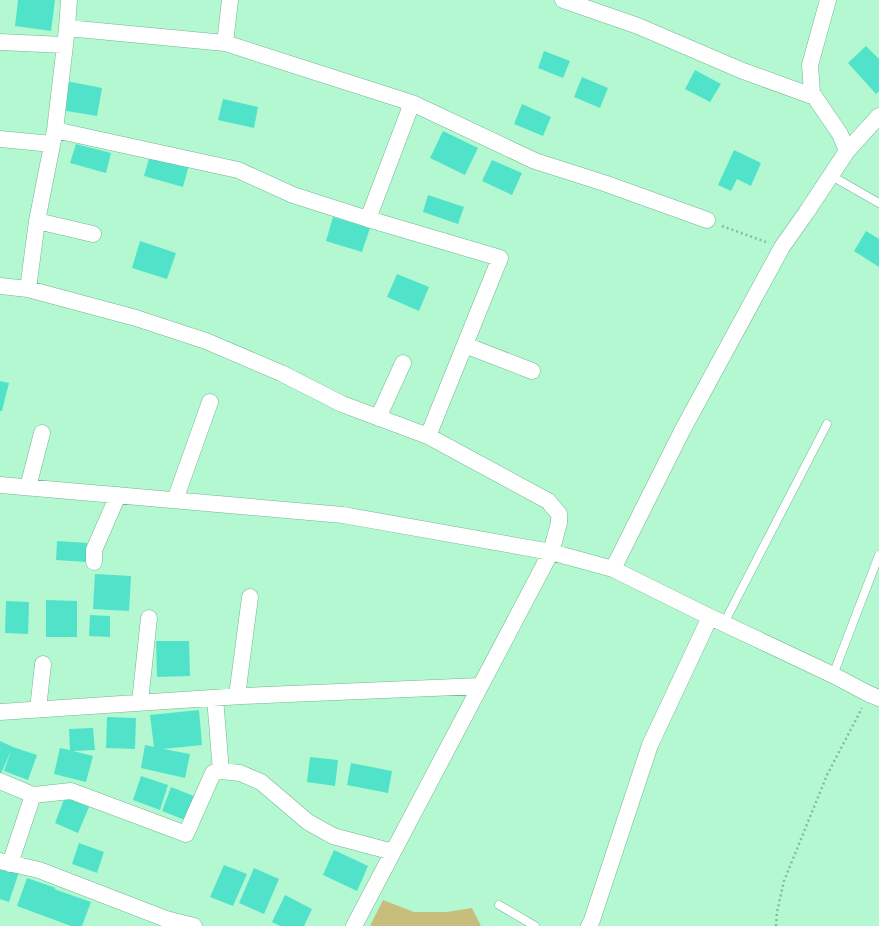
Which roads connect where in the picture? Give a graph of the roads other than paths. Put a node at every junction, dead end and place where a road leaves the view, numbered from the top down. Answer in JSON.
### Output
{"nodes":[{"id":1,"x":69,"y":0,"type":"edge"},
{"id":2,"x":230,"y":0,"type":"edge"},
{"id":3,"x":563,"y":0,"type":"edge"},
{"id":4,"x":828,"y":0,"type":"edge"},
{"id":5,"x":67,"y":28,"type":"junction"},
{"id":6,"x":0,"y":42,"type":"edge"},
{"id":7,"x":225,"y":43,"type":"junction"},
{"id":8,"x":64,"y":45,"type":"junction"},
{"id":9,"x":815,"y":97,"type":"junction"},
{"id":10,"x":412,"y":103,"type":"junction"},
{"id":11,"x":879,"y":116,"type":"edge"},
{"id":12,"x":53,"y":137,"type":"junction"},
{"id":13,"x":0,"y":139,"type":"edge"},
{"id":14,"x":847,"y":151,"type":"junction"},
{"id":15,"x":830,"y":176,"type":"junction"},
{"id":16,"x":879,"y":203,"type":"edge"},
{"id":17,"x":368,"y":219,"type":"junction"},
{"id":18,"x":707,"y":220,"type":"road end"},
{"id":19,"x":37,"y":221,"type":"junction"},
{"id":20,"x":94,"y":234,"type":"dead end"},
{"id":21,"x":0,"y":286,"type":"edge"},
{"id":22,"x":28,"y":289,"type":"junction"},
{"id":23,"x":464,"y":345,"type":"junction"},
{"id":24,"x":403,"y":363,"type":"dead end"},
{"id":25,"x":532,"y":371,"type":"dead end"},
{"id":26,"x":210,"y":402,"type":"dead end"},
{"id":27,"x":378,"y":418,"type":"junction"},
{"id":28,"x":827,"y":424,"type":"dead end"},
{"id":29,"x":42,"y":433,"type":"dead end"},
{"id":30,"x":428,"y":436,"type":"junction"},
{"id":31,"x":0,"y":485,"type":"edge"},
{"id":32,"x":28,"y":487,"type":"junction"},
{"id":33,"x":118,"y":495,"type":"junction"},
{"id":34,"x":175,"y":500,"type":"junction"},
{"id":35,"x":551,"y":552,"type":"junction"},
{"id":36,"x":879,"y":555,"type":"edge"},
{"id":37,"x":94,"y":562,"type":"dead end"},
{"id":38,"x":613,"y":569,"type":"junction"},
{"id":39,"x":250,"y":597,"type":"dead end"},
{"id":40,"x":149,"y":618,"type":"dead end"},
{"id":41,"x":717,"y":620,"type":"junction"},
{"id":42,"x":43,"y":664,"type":"dead end"},
{"id":43,"x":833,"y":675,"type":"junction"},
{"id":44,"x":480,"y":686,"type":"junction"},
{"id":45,"x":237,"y":696,"type":"junction"},
{"id":46,"x":874,"y":696,"type":"edge"},
{"id":47,"x":215,"y":698,"type":"junction"},
{"id":48,"x":140,"y":702,"type":"junction"},
{"id":49,"x":38,"y":709,"type":"junction"},
{"id":50,"x":0,"y":712,"type":"edge"},
{"id":51,"x":221,"y":771,"type":"junction"},
{"id":52,"x":0,"y":781,"type":"edge"},
{"id":53,"x":33,"y":795,"type":"junction"},
{"id":54,"x":393,"y":852,"type":"junction"},
{"id":55,"x":5,"y":863,"type":"edge"},
{"id":56,"x":499,"y":905,"type":"dead end"},
{"id":57,"x":194,"y":926,"type":"edge"},
{"id":58,"x":354,"y":926,"type":"edge"},
{"id":59,"x":535,"y":926,"type":"edge"},
{"id":60,"x":589,"y":926,"type":"edge"}],
"edges":[{"from":1,"to":5,"type":"street"},
{"from":2,"to":7,"type":"street"},
{"from":3,"to":9,"type":"street"},
{"from":4,"to":9,"type":"street"},
{"from":5,"to":7,"type":"street"},
{"from":5,"to":8,"type":"street"},
{"from":6,"to":8,"type":"street"},
{"from":7,"to":10,"type":"street"},
{"from":8,"to":12,"type":"street"},
{"from":9,"to":14,"type":"street"},
{"from":10,"to":17,"type":"street"},
{"from":10,"to":18,"type":"street"},
{"from":11,"to":14,"type":"street"},
{"from":12,"to":13,"type":"street"},
{"from":12,"to":17,"type":"street"},
{"from":12,"to":19,"type":"street"},
{"from":14,"to":15,"type":"street"},
{"from":15,"to":16,"type":"lane"},
{"from":15,"to":38,"type":"street"},
{"from":17,"to":23,"type":"street"},
{"from":19,"to":20,"type":"street"},
{"from":19,"to":22,"type":"street"},
{"from":21,"to":22,"type":"street"},
{"from":22,"to":27,"type":"street"},
{"from":23,"to":25,"type":"street"},
{"from":23,"to":30,"type":"street"},
{"from":24,"to":27,"type":"street"},
{"from":26,"to":34,"type":"street"},
{"from":27,"to":30,"type":"street"},
{"from":28,"to":41,"type":"lane"},
{"from":29,"to":32,"type":"street"},
{"from":30,"to":35,"type":"street"},
{"from":31,"to":32,"type":"street"},
{"from":32,"to":33,"type":"street"},
{"from":33,"to":34,"type":"street"},
{"from":33,"to":37,"type":"street"},
{"from":34,"to":35,"type":"street"},
{"from":35,"to":38,"type":"street"},
{"from":35,"to":44,"type":"street"},
{"from":36,"to":43,"type":"lane"},
{"from":38,"to":41,"type":"street"},
{"from":39,"to":45,"type":"street"},
{"from":40,"to":48,"type":"street"},
{"from":41,"to":43,"type":"street"},
{"from":41,"to":60,"type":"street"},
{"from":42,"to":49,"type":"street"},
{"from":43,"to":46,"type":"street"},
{"from":44,"to":45,"type":"street"},
{"from":44,"to":54,"type":"street"},
{"from":45,"to":47,"type":"street"},
{"from":47,"to":48,"type":"street"},
{"from":47,"to":51,"type":"street"},
{"from":48,"to":49,"type":"street"},
{"from":49,"to":50,"type":"street"},
{"from":51,"to":53,"type":"street"},
{"from":51,"to":54,"type":"street"},
{"from":52,"to":53,"type":"street"},
{"from":53,"to":55,"type":"street"},
{"from":54,"to":58,"type":"street"},
{"from":55,"to":57,"type":"street"},
{"from":56,"to":59,"type":"lane"}]}
